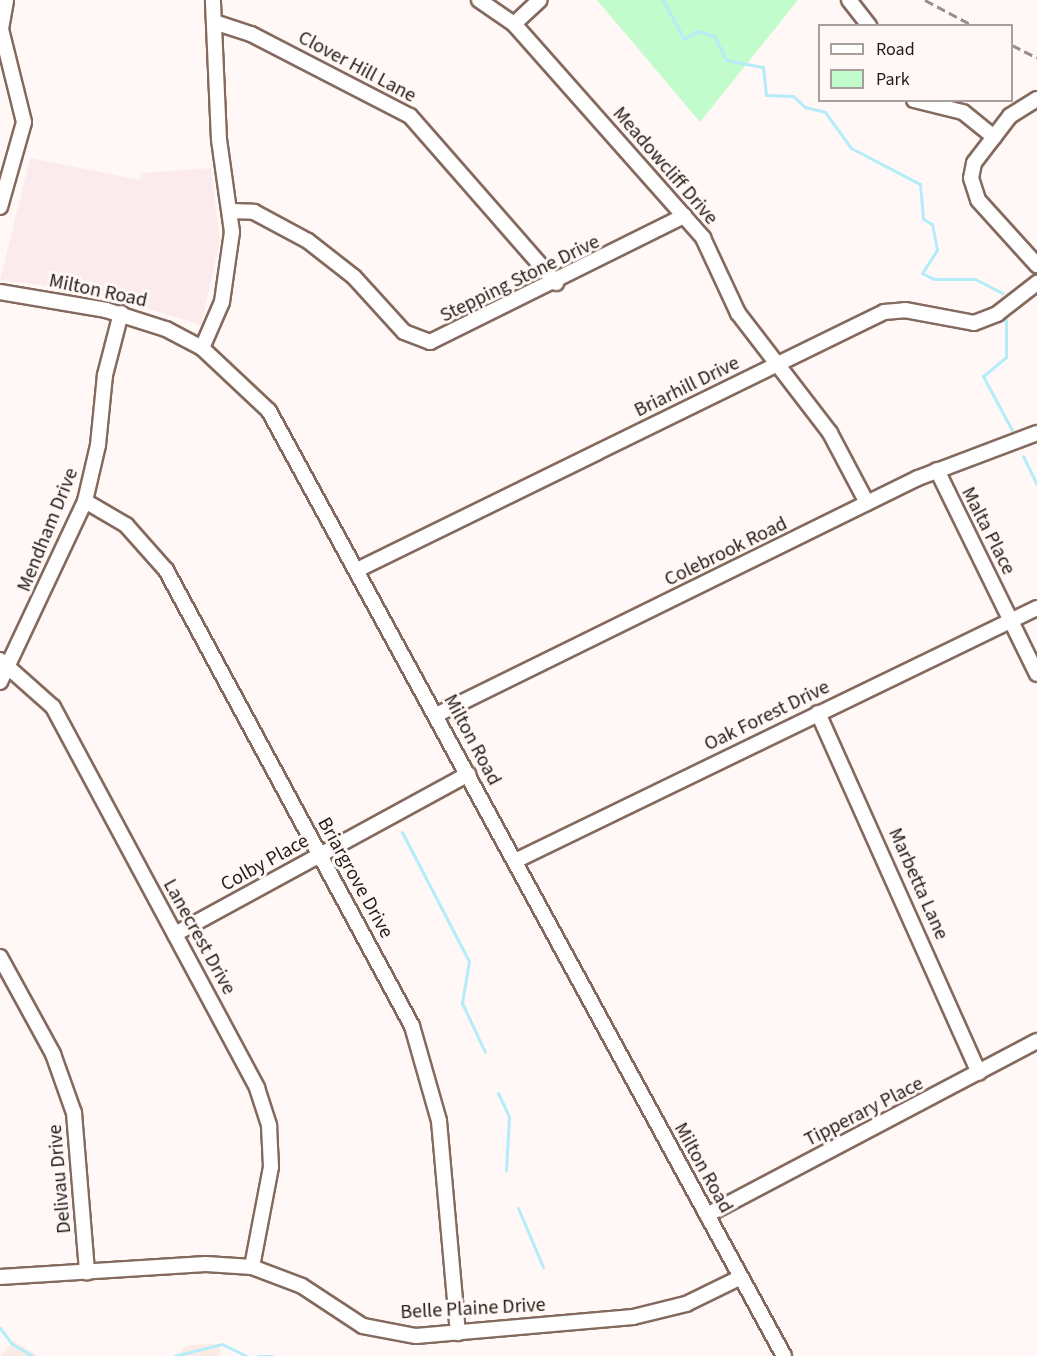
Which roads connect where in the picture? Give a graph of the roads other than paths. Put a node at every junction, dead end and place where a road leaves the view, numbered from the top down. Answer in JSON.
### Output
{"nodes":[{"id":1,"x":6,"y":0,"type":"edge"},
{"id":2,"x":213,"y":0,"type":"edge"},
{"id":3,"x":479,"y":0,"type":"edge"},
{"id":4,"x":540,"y":0,"type":"edge"},
{"id":5,"x":849,"y":0,"type":"edge"},
{"id":6,"x":214,"y":22,"type":"junction"},
{"id":7,"x":514,"y":24,"type":"junction"},
{"id":8,"x":867,"y":24,"type":"edge"},
{"id":9,"x":1037,"y":99,"type":"edge"},
{"id":10,"x":922,"y":102,"type":"edge"},
{"id":11,"x":994,"y":137,"type":"junction"},
{"id":12,"x":0,"y":207,"type":"edge"},
{"id":13,"x":230,"y":211,"type":"junction"},
{"id":14,"x":684,"y":216,"type":"junction"},
{"id":15,"x":1037,"y":265,"type":"edge"},
{"id":16,"x":556,"y":283,"type":"junction"},
{"id":17,"x":1037,"y":283,"type":"edge"},
{"id":18,"x":0,"y":292,"type":"edge"},
{"id":19,"x":121,"y":313,"type":"junction"},
{"id":20,"x":202,"y":348,"type":"junction"},
{"id":21,"x":775,"y":365,"type":"junction"},
{"id":22,"x":1037,"y":433,"type":"edge"},
{"id":23,"x":937,"y":470,"type":"junction"},
{"id":24,"x":85,"y":501,"type":"junction"},
{"id":25,"x":867,"y":503,"type":"junction"},
{"id":26,"x":357,"y":570,"type":"junction"},
{"id":27,"x":1037,"y":608,"type":"edge"},
{"id":28,"x":1010,"y":619,"type":"junction"},
{"id":29,"x":5,"y":664,"type":"edge"},
{"id":30,"x":1037,"y":674,"type":"edge"},
{"id":31,"x":0,"y":682,"type":"edge"},
{"id":32,"x":818,"y":712,"type":"junction"},
{"id":33,"x":436,"y":715,"type":"junction"},
{"id":34,"x":468,"y":774,"type":"junction"},
{"id":35,"x":320,"y":855,"type":"junction"},
{"id":36,"x":515,"y":861,"type":"junction"},
{"id":37,"x":175,"y":934,"type":"junction"},
{"id":38,"x":0,"y":957,"type":"edge"},
{"id":39,"x":1037,"y":1041,"type":"edge"},
{"id":40,"x":979,"y":1073,"type":"junction"},
{"id":41,"x":707,"y":1215,"type":"junction"},
{"id":42,"x":252,"y":1267,"type":"junction"},
{"id":43,"x":87,"y":1272,"type":"junction"},
{"id":44,"x":0,"y":1277,"type":"edge"},
{"id":45,"x":741,"y":1277,"type":"junction"},
{"id":46,"x":458,"y":1333,"type":"junction"},
{"id":47,"x":784,"y":1356,"type":"edge"}],
"edges":[{"from":1,"to":12,"type":"street"},
{"from":2,"to":6,"type":"street"},
{"from":3,"to":7,"type":"street","name":"Meadowcliff Drive"},
{"from":4,"to":7,"type":"street"},
{"from":5,"to":8,"type":"street"},
{"from":6,"to":13,"type":"street"},
{"from":6,"to":16,"type":"street","name":"Clover Hill Lane"},
{"from":7,"to":14,"type":"street","name":"Meadowcliff Drive"},
{"from":9,"to":11,"type":"street"},
{"from":10,"to":11,"type":"street"},
{"from":11,"to":15,"type":"street"},
{"from":13,"to":16,"type":"street","name":"Stepping Stone Drive"},
{"from":13,"to":20,"type":"street"},
{"from":14,"to":16,"type":"street","name":"Stepping Stone Drive"},
{"from":14,"to":21,"type":"street","name":"Meadowcliff Drive"},
{"from":17,"to":21,"type":"street","name":"Briarhill Drive"},
{"from":18,"to":19,"type":"street","name":"Milton Road"},
{"from":19,"to":20,"type":"street","name":"Milton Road"},
{"from":19,"to":24,"type":"street","name":"Mendham Drive"},
{"from":20,"to":26,"type":"street","name":"Milton Road"},
{"from":21,"to":25,"type":"street","name":"Meadowcliff Drive"},
{"from":21,"to":26,"type":"street","name":"Briarhill Drive"},
{"from":22,"to":23,"type":"street","name":"Colebrook Road"},
{"from":23,"to":25,"type":"street","name":"Colebrook Road"},
{"from":23,"to":28,"type":"street","name":"Malta Place"},
{"from":24,"to":29,"type":"street","name":"Mendham Drive"},
{"from":24,"to":35,"type":"street","name":"Briargrove Drive"},
{"from":25,"to":33,"type":"street","name":"Colebrook Road"},
{"from":26,"to":33,"type":"street","name":"Milton Road"},
{"from":27,"to":28,"type":"street","name":"Oak Forest Drive"},
{"from":28,"to":30,"type":"street","name":"Malta Place"},
{"from":28,"to":32,"type":"street","name":"Oak Forest Drive"},
{"from":29,"to":31,"type":"street","name":"Mendham Drive"},
{"from":29,"to":37,"type":"street","name":"Lanecrest Drive"},
{"from":32,"to":36,"type":"street","name":"Oak Forest Drive"},
{"from":32,"to":40,"type":"street","name":"Marbetta Lane"},
{"from":33,"to":34,"type":"street","name":"Milton Road"},
{"from":34,"to":35,"type":"street","name":"Colby Place"},
{"from":34,"to":36,"type":"street","name":"Milton Road"},
{"from":35,"to":37,"type":"street","name":"Colby Place"},
{"from":35,"to":46,"type":"street","name":"Briargrove Drive"},
{"from":36,"to":41,"type":"street","name":"Milton Road"},
{"from":37,"to":42,"type":"street","name":"Lanecrest Drive"},
{"from":38,"to":43,"type":"street","name":"Delivau Drive"},
{"from":39,"to":40,"type":"street","name":"Tipperary Place"},
{"from":40,"to":41,"type":"street","name":"Tipperary Place"},
{"from":41,"to":45,"type":"street","name":"Milton Road"},
{"from":42,"to":43,"type":"street","name":"Belle Plaine Drive"},
{"from":42,"to":46,"type":"street","name":"Belle Plaine Drive"},
{"from":43,"to":44,"type":"street","name":"Belle Plaine Drive"},
{"from":45,"to":46,"type":"street","name":"Belle Plaine Drive"},
{"from":45,"to":47,"type":"street","name":"Milton Road"}]}
